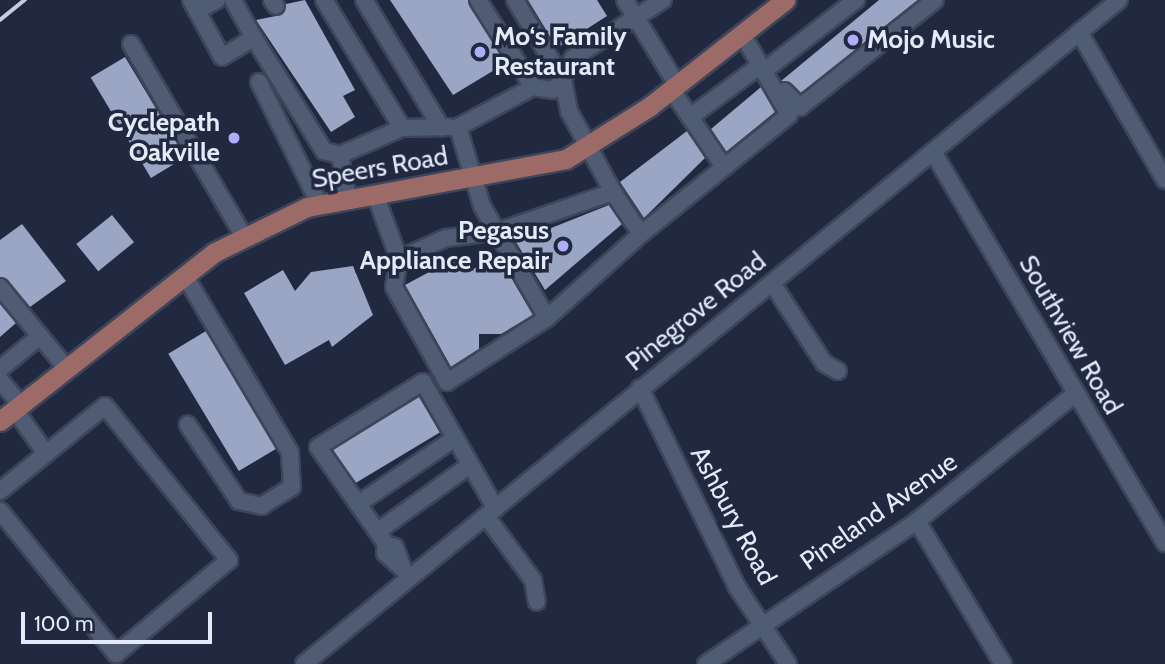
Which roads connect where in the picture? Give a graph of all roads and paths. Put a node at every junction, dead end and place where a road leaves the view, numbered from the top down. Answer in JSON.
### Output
{"nodes":[{"id":1,"x":217,"y":0,"type":"edge"},
{"id":2,"x":233,"y":0,"type":"edge"},
{"id":3,"x":324,"y":0,"type":"edge"},
{"id":4,"x":364,"y":0,"type":"edge"},
{"id":5,"x":478,"y":0,"type":"edge"},
{"id":6,"x":515,"y":0,"type":"edge"},
{"id":7,"x":625,"y":0,"type":"edge"},
{"id":8,"x":663,"y":0,"type":"edge"},
{"id":9,"x":856,"y":0,"type":"edge"},
{"id":10,"x":935,"y":0,"type":"edge"},
{"id":11,"x":1119,"y":0,"type":"edge"},
{"id":12,"x":773,"y":3,"type":"edge"},
{"id":13,"x":194,"y":5,"type":"edge"},
{"id":14,"x":636,"y":18,"type":"junction"},
{"id":15,"x":1079,"y":32,"type":"junction"},
{"id":16,"x":254,"y":38,"type":"junction"},
{"id":17,"x":746,"y":39,"type":"junction"},
{"id":18,"x":131,"y":44,"type":"dead end"},
{"id":19,"x":764,"y":67,"type":"junction"},
{"id":20,"x":563,"y":80,"type":"junction"},
{"id":21,"x":259,"y":82,"type":"dead end"},
{"id":22,"x":533,"y":87,"type":"junction"},
{"id":23,"x":674,"y":87,"type":"junction"},
{"id":24,"x":690,"y":117,"type":"junction"},
{"id":25,"x":441,"y":127,"type":"junction"},
{"id":26,"x":458,"y":127,"type":"junction"},
{"id":27,"x":402,"y":128,"type":"junction"},
{"id":28,"x":585,"y":148,"type":"junction"},
{"id":29,"x":933,"y":152,"type":"junction"},
{"id":30,"x":340,"y":155,"type":"junction"},
{"id":31,"x":724,"y":167,"type":"junction"},
{"id":32,"x":475,"y":178,"type":"junction"},
{"id":33,"x":1165,"y":179,"type":"edge"},
{"id":34,"x":613,"y":192,"type":"junction"},
{"id":35,"x":376,"y":194,"type":"junction"},
{"id":36,"x":348,"y":200,"type":"junction"},
{"id":37,"x":320,"y":205,"type":"junction"},
{"id":38,"x":496,"y":232,"type":"junction"},
{"id":39,"x":642,"y":234,"type":"junction"},
{"id":40,"x":245,"y":238,"type":"junction"},
{"id":41,"x":399,"y":259,"type":"junction"},
{"id":42,"x":186,"y":276,"type":"junction"},
{"id":43,"x":772,"y":283,"type":"junction"},
{"id":44,"x":0,"y":287,"type":"edge"},
{"id":45,"x":547,"y":318,"type":"junction"},
{"id":46,"x":40,"y":336,"type":"junction"},
{"id":47,"x":0,"y":369,"type":"edge"},
{"id":48,"x":67,"y":369,"type":"junction"},
{"id":49,"x":838,"y":371,"type":"dead end"},
{"id":50,"x":0,"y":380,"type":"edge"},
{"id":51,"x":640,"y":388,"type":"junction"},
{"id":52,"x":1076,"y":393,"type":"junction"},
{"id":53,"x":8,"y":414,"type":"edge"},
{"id":54,"x":188,"y":425,"type":"dead end"},
{"id":55,"x":455,"y":438,"type":"junction"},
{"id":56,"x":46,"y":452,"type":"junction"},
{"id":57,"x":470,"y":465,"type":"junction"},
{"id":58,"x":0,"y":491,"type":"edge"},
{"id":59,"x":358,"y":504,"type":"junction"},
{"id":60,"x":0,"y":511,"type":"edge"},
{"id":61,"x":491,"y":512,"type":"junction"},
{"id":62,"x":917,"y":521,"type":"junction"},
{"id":63,"x":382,"y":538,"type":"junction"},
{"id":64,"x":1165,"y":543,"type":"edge"},
{"id":65,"x":406,"y":573,"type":"junction"},
{"id":66,"x":537,"y":602,"type":"dead end"},
{"id":67,"x":764,"y":621,"type":"junction"},
{"id":68,"x":304,"y":664,"type":"edge"},
{"id":69,"x":706,"y":664,"type":"edge"},
{"id":70,"x":788,"y":664,"type":"edge"},
{"id":71,"x":1003,"y":664,"type":"edge"}],
"edges":[{"from":1,"to":13,"type":"street"},
{"from":2,"to":16,"type":"street"},
{"from":3,"to":27,"type":"street"},
{"from":4,"to":25,"type":"street"},
{"from":5,"to":22,"type":"street"},
{"from":6,"to":20,"type":"street"},
{"from":7,"to":14,"type":"street"},
{"from":8,"to":14,"type":"street"},
{"from":9,"to":19,"type":"street"},
{"from":10,"to":19,"type":"street"},
{"from":11,"to":15,"type":"street","name":"Pinegrove Road"},
{"from":12,"to":17,"type":"main road","name":"Speers Road"},
{"from":13,"to":16,"type":"street"},
{"from":14,"to":20,"type":"street"},
{"from":14,"to":23,"type":"street"},
{"from":15,"to":29,"type":"street","name":"Pinegrove Road"},
{"from":15,"to":33,"type":"street"},
{"from":16,"to":30,"type":"street"},
{"from":17,"to":19,"type":"street"},
{"from":17,"to":23,"type":"main road","name":"Speers Road"},
{"from":18,"to":40,"type":"street"},
{"from":19,"to":24,"type":"street"},
{"from":19,"to":31,"type":"street"},
{"from":20,"to":22,"type":"street"},
{"from":20,"to":28,"type":"street"},
{"from":21,"to":37,"type":"street"},
{"from":22,"to":26,"type":"street"},
{"from":23,"to":24,"type":"street"},
{"from":23,"to":28,"type":"main road","name":"Speers Road"},
{"from":24,"to":31,"type":"street"},
{"from":25,"to":26,"type":"street"},
{"from":25,"to":27,"type":"street"},
{"from":26,"to":32,"type":"street"},
{"from":27,"to":30,"type":"street"},
{"from":28,"to":32,"type":"main road","name":"Speers Road"},
{"from":28,"to":34,"type":"street"},
{"from":29,"to":43,"type":"street","name":"Pinegrove Road"},
{"from":29,"to":52,"type":"street","name":"Southview Road"},
{"from":30,"to":36,"type":"street"},
{"from":31,"to":39,"type":"street"},
{"from":32,"to":35,"type":"main road","name":"Speers Road"},
{"from":32,"to":38,"type":"street"},
{"from":34,"to":38,"type":"street"},
{"from":34,"to":39,"type":"street"},
{"from":35,"to":36,"type":"main road","name":"Speers Road"},
{"from":35,"to":41,"type":"street"},
{"from":36,"to":37,"type":"main road","name":"Speers Road"},
{"from":37,"to":40,"type":"main road","name":"Speers Road"},
{"from":38,"to":41,"type":"street"},
{"from":38,"to":45,"type":"street"},
{"from":39,"to":45,"type":"street"},
{"from":40,"to":42,"type":"main road","name":"Speers Road"},
{"from":41,"to":45,"type":"street"},
{"from":42,"to":48,"type":"main road","name":"Speers Road"},
{"from":42,"to":54,"type":"street"},
{"from":43,"to":49,"type":"street"},
{"from":43,"to":51,"type":"street","name":"Pinegrove Road"},
{"from":44,"to":46,"type":"street"},
{"from":46,"to":47,"type":"street"},
{"from":46,"to":48,"type":"street"},
{"from":48,"to":53,"type":"main road","name":"Speers Road"},
{"from":50,"to":53,"type":"street"},
{"from":51,"to":61,"type":"street","name":"Pinegrove Road"},
{"from":51,"to":67,"type":"street","name":"Ashbury Road"},
{"from":52,"to":62,"type":"street","name":"Pineland Avenue"},
{"from":52,"to":64,"type":"street","name":"Southview Road"},
{"from":53,"to":56,"type":"street"},
{"from":55,"to":57,"type":"street"},
{"from":55,"to":59,"type":"street"},
{"from":55,"to":59,"type":"street"},
{"from":56,"to":58,"type":"street"},
{"from":56,"to":60,"type":"street"},
{"from":57,"to":61,"type":"street"},
{"from":57,"to":63,"type":"street"},
{"from":59,"to":63,"type":"street"},
{"from":61,"to":65,"type":"street","name":"Pinegrove Road"},
{"from":61,"to":66,"type":"street"},
{"from":62,"to":67,"type":"street","name":"Pineland Avenue"},
{"from":62,"to":71,"type":"street"},
{"from":63,"to":65,"type":"street"},
{"from":65,"to":68,"type":"street","name":"Pinegrove Road"},
{"from":67,"to":69,"type":"street","name":"Pineland Avenue"},
{"from":67,"to":70,"type":"street","name":"Ashbury Road"}]}
